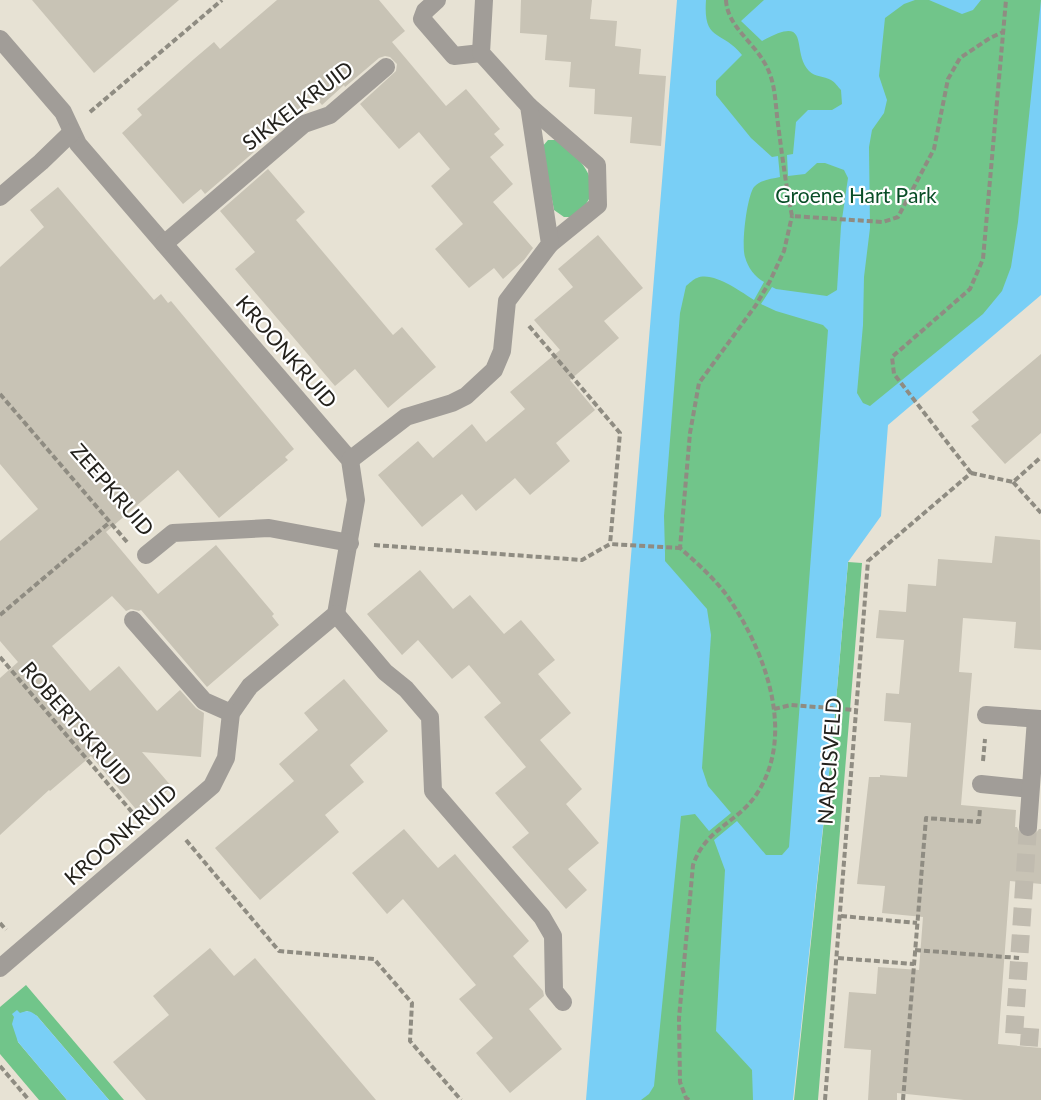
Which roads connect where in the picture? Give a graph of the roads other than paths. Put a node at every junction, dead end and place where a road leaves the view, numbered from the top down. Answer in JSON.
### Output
{"nodes":[{"id":1,"x":437,"y":0,"type":"edge"},
{"id":2,"x":484,"y":0,"type":"edge"},
{"id":3,"x":0,"y":39,"type":"edge"},
{"id":4,"x":481,"y":53,"type":"junction"},
{"id":5,"x":386,"y":67,"type":"dead end"},
{"id":6,"x":529,"y":106,"type":"junction"},
{"id":7,"x":72,"y":132,"type":"junction"},
{"id":8,"x":0,"y":197,"type":"edge"},
{"id":9,"x":164,"y":244,"type":"junction"},
{"id":10,"x":550,"y":244,"type":"junction"},
{"id":11,"x":350,"y":460,"type":"junction"},
{"id":12,"x":350,"y":543,"type":"junction"},
{"id":13,"x":146,"y":555,"type":"road end"},
{"id":14,"x":336,"y":614,"type":"junction"},
{"id":15,"x":133,"y":620,"type":"dead end"},
{"id":16,"x":231,"y":713,"type":"junction"},
{"id":17,"x":986,"y":715,"type":"road end"},
{"id":18,"x":1038,"y":719,"type":"edge"},
{"id":19,"x":981,"y":784,"type":"road end"},
{"id":20,"x":1030,"y":789,"type":"junction"},
{"id":21,"x":1028,"y":827,"type":"tunnel mouth"},
{"id":22,"x":0,"y":968,"type":"edge"},
{"id":23,"x":563,"y":1002,"type":"dead end"}],
"edges":[{"from":1,"to":4,"type":"street"},
{"from":2,"to":4,"type":"street"},
{"from":3,"to":7,"type":"street","name":"KROONKRUID"},
{"from":4,"to":6,"type":"street"},
{"from":5,"to":9,"type":"street","name":"SIKKELKRUID"},
{"from":6,"to":10,"type":"street"},
{"from":6,"to":10,"type":"street"},
{"from":7,"to":8,"type":"street"},
{"from":7,"to":9,"type":"street","name":"KROONKRUID"},
{"from":9,"to":11,"type":"street","name":"KROONKRUID"},
{"from":10,"to":11,"type":"street"},
{"from":11,"to":12,"type":"street"},
{"from":12,"to":13,"type":"street","name":"ZEEPKRUID"},
{"from":12,"to":14,"type":"street"},
{"from":14,"to":16,"type":"street","name":"KROONKRUID"},
{"from":14,"to":23,"type":"street"},
{"from":15,"to":16,"type":"street"},
{"from":16,"to":22,"type":"street","name":"KROONKRUID"},
{"from":17,"to":18,"type":"street"},
{"from":18,"to":20,"type":"street"},
{"from":19,"to":20,"type":"street"},
{"from":20,"to":21,"type":"street"}]}
